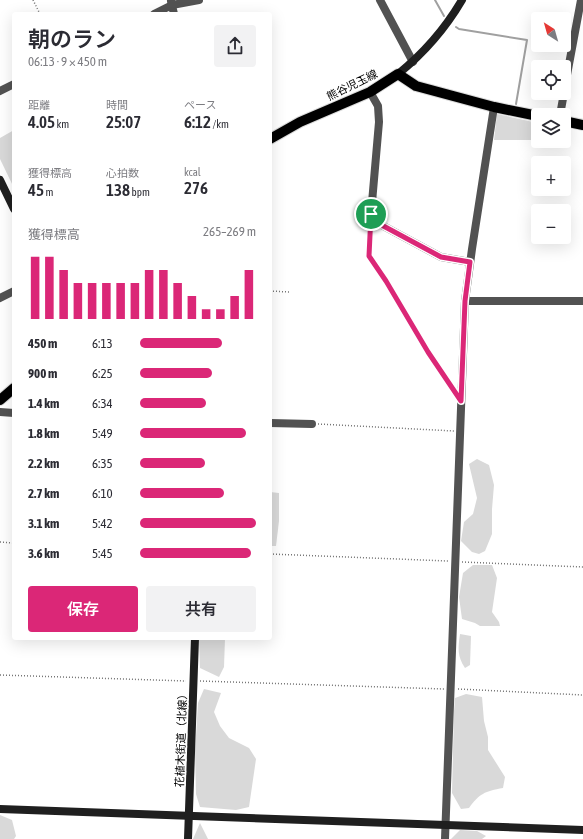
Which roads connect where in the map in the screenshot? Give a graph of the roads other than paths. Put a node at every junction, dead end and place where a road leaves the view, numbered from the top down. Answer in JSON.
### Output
{"nodes":[{"id":1,"x":199,"y":0,"type":"edge"},
{"id":2,"x":380,"y":0,"type":"edge"},
{"id":3,"x":462,"y":0,"type":"edge"},
{"id":4,"x":581,"y":0,"type":"edge"},
{"id":5,"x":172,"y":3,"type":"edge"},
{"id":6,"x":157,"y":12,"type":"edge"},
{"id":7,"x":570,"y":60,"type":"edge"},
{"id":8,"x":413,"y":62,"type":"junction"},
{"id":9,"x":398,"y":74,"type":"junction"},
{"id":10,"x":12,"y":85,"type":"edge"},
{"id":11,"x":0,"y":91,"type":"edge"},
{"id":12,"x":370,"y":92,"type":"junction"},
{"id":13,"x":494,"y":107,"type":"junction"},
{"id":14,"x":531,"y":115,"type":"edge"},
{"id":15,"x":571,"y":122,"type":"edge"},
{"id":16,"x":583,"y":125,"type":"edge"},
{"id":17,"x":272,"y":138,"type":"edge"},
{"id":18,"x":0,"y":180,"type":"edge"},
{"id":19,"x":12,"y":205,"type":"edge"},
{"id":20,"x":470,"y":262,"type":"junction"},
{"id":21,"x":12,"y":292,"type":"edge"},
{"id":22,"x":0,"y":298,"type":"edge"},
{"id":23,"x":465,"y":301,"type":"junction"},
{"id":24,"x":583,"y":301,"type":"edge"},
{"id":25,"x":12,"y":390,"type":"edge"},
{"id":26,"x":0,"y":400,"type":"edge"},
{"id":27,"x":0,"y":412,"type":"edge"},
{"id":28,"x":12,"y":413,"type":"edge"},
{"id":29,"x":272,"y":423,"type":"edge"},
{"id":30,"x":312,"y":424,"type":"road end"},
{"id":31,"x":195,"y":640,"type":"edge"},
{"id":32,"x":0,"y":809,"type":"edge"},
{"id":33,"x":189,"y":816,"type":"junction"},
{"id":34,"x":445,"y":825,"type":"junction"},
{"id":35,"x":583,"y":830,"type":"edge"},
{"id":36,"x":188,"y":839,"type":"edge"},
{"id":37,"x":445,"y":839,"type":"edge"}],
"edges":[{"from":1,"to":5,"type":"street"},
{"from":2,"to":8,"type":"street"},
{"from":3,"to":8,"type":"street"},
{"from":4,"to":7,"type":"street"},
{"from":5,"to":6,"type":"street"},
{"from":8,"to":9,"type":"street"},
{"from":9,"to":12,"type":"main road","name":"熊谷児玉線"},
{"from":9,"to":13,"type":"main road"},
{"from":10,"to":11,"type":"street"},
{"from":12,"to":17,"type":"main road","name":"熊谷児玉線"},
{"from":12,"to":20,"type":"street"},
{"from":13,"to":14,"type":"main road"},
{"from":13,"to":20,"type":"street"},
{"from":15,"to":16,"type":"main road"},
{"from":18,"to":19,"type":"street"},
{"from":20,"to":23,"type":"street"},
{"from":21,"to":22,"type":"street"},
{"from":23,"to":24,"type":"street"},
{"from":23,"to":34,"type":"street"},
{"from":25,"to":26,"type":"main road"},
{"from":27,"to":28,"type":"street"},
{"from":29,"to":30,"type":"street"},
{"from":31,"to":33,"type":"street","name":"花植木街道（北線）"},
{"from":32,"to":33,"type":"street"},
{"from":33,"to":34,"type":"street"},
{"from":33,"to":36,"type":"street","name":"花植木街道（北線）"},
{"from":34,"to":35,"type":"street"},
{"from":34,"to":37,"type":"street"}]}
